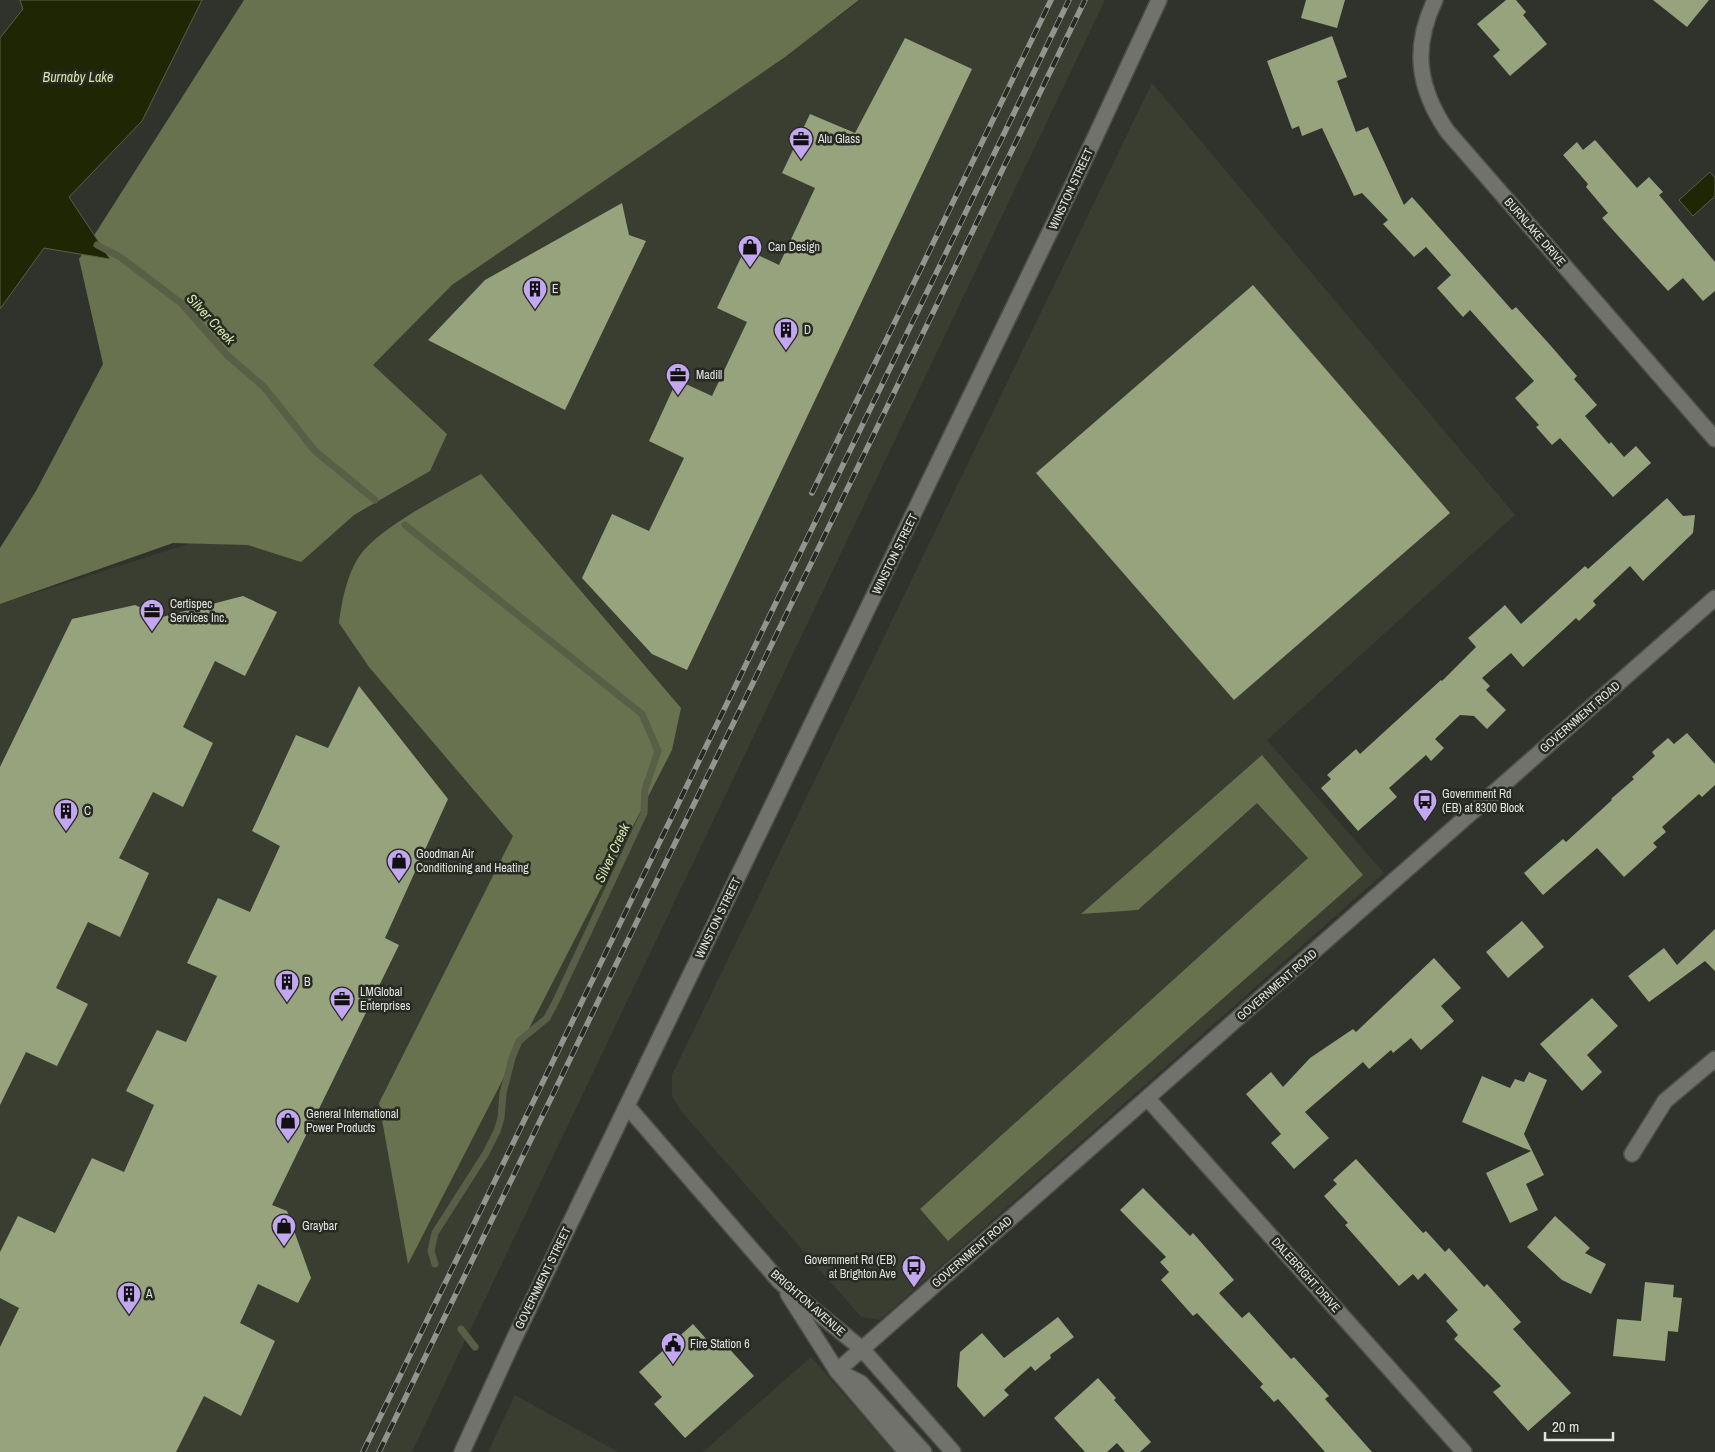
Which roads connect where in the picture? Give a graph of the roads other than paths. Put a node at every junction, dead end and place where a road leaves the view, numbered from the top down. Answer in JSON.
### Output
{"nodes":[{"id":1,"x":1159,"y":0,"type":"edge"},
{"id":2,"x":1435,"y":0,"type":"edge"},
{"id":3,"x":1715,"y":439,"type":"edge"},
{"id":4,"x":1715,"y":598,"type":"edge"},
{"id":5,"x":1715,"y":1059,"type":"edge"},
{"id":6,"x":1148,"y":1099,"type":"junction"},
{"id":7,"x":627,"y":1106,"type":"junction"},
{"id":8,"x":1632,"y":1154,"type":"dead end"},
{"id":9,"x":780,"y":1282,"type":"junction"},
{"id":10,"x":862,"y":1349,"type":"junction"},
{"id":11,"x":837,"y":1371,"type":"junction"},
{"id":12,"x":462,"y":1452,"type":"edge"},
{"id":13,"x":906,"y":1452,"type":"edge"},
{"id":14,"x":924,"y":1452,"type":"edge"},
{"id":15,"x":953,"y":1452,"type":"edge"},
{"id":16,"x":1464,"y":1452,"type":"edge"}],
"edges":[{"from":1,"to":7,"type":"street","name":"WINSTON STREET"},
{"from":2,"to":3,"type":"street","name":"BURNLAKE DRIVE"},
{"from":4,"to":6,"type":"street","name":"GOVERNMENT ROAD"},
{"from":5,"to":8,"type":"street"},
{"from":6,"to":10,"type":"street","name":"GOVERNMENT ROAD"},
{"from":6,"to":16,"type":"street","name":"DALEBRIGHT DRIVE"},
{"from":7,"to":9,"type":"street","name":"BRIGHTON AVENUE"},
{"from":7,"to":12,"type":"street","name":"GOVERNMENT STREET"},
{"from":9,"to":10,"type":"street","name":"BRIGHTON AVENUE"},
{"from":9,"to":11,"type":"street"},
{"from":10,"to":11,"type":"street","name":"GOVERNMENT ROAD"},
{"from":10,"to":15,"type":"street","name":"BRIGHTON AVENUE"},
{"from":11,"to":13,"type":"street"},
{"from":11,"to":14,"type":"street"}]}
